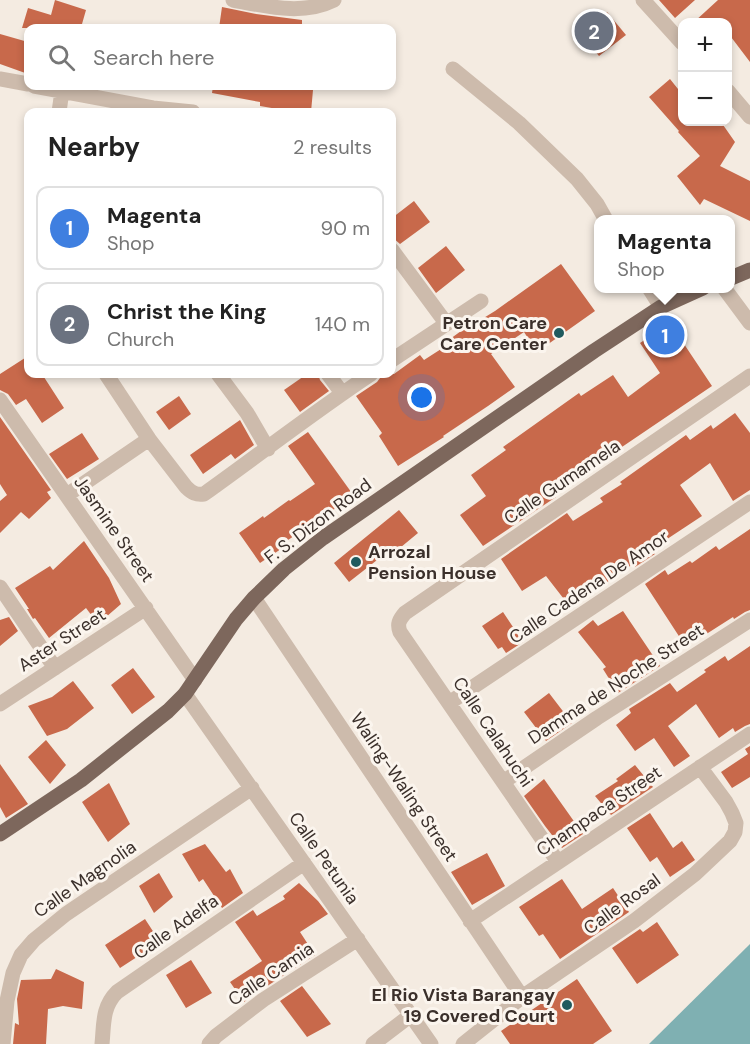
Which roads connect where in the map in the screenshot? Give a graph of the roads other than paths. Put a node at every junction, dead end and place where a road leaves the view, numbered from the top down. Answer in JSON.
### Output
{"nodes":[{"id":1,"x":232,"y":0,"type":"edge"},
{"id":2,"x":334,"y":0,"type":"edge"},
{"id":3,"x":643,"y":0,"type":"edge"},
{"id":4,"x":678,"y":39,"type":"edge"},
{"id":5,"x":453,"y":69,"type":"dead end"},
{"id":6,"x":0,"y":79,"type":"edge"},
{"id":7,"x":24,"y":83,"type":"edge"},
{"id":8,"x":56,"y":90,"type":"edge"},
{"id":9,"x":62,"y":91,"type":"junction"},
{"id":10,"x":732,"y":97,"type":"edge"},
{"id":11,"x":60,"y":108,"type":"edge"},
{"id":12,"x":143,"y":108,"type":"edge"},
{"id":13,"x":750,"y":117,"type":"edge"},
{"id":14,"x":604,"y":215,"type":"edge"},
{"id":15,"x":396,"y":255,"type":"edge"},
{"id":16,"x":750,"y":270,"type":"edge"},
{"id":17,"x":735,"y":276,"type":"edge"},
{"id":18,"x":652,"y":293,"type":"edge"},
{"id":19,"x":692,"y":293,"type":"edge"},
{"id":20,"x":728,"y":293,"type":"edge"},
{"id":21,"x":481,"y":301,"type":"dead end"},
{"id":22,"x":661,"y":307,"type":"junction"},
{"id":23,"x":447,"y":323,"type":"junction"},
{"id":24,"x":750,"y":323,"type":"edge"},
{"id":25,"x":396,"y":357,"type":"edge"},
{"id":26,"x":750,"y":376,"type":"edge"},
{"id":27,"x":109,"y":378,"type":"edge"},
{"id":28,"x":221,"y":378,"type":"edge"},
{"id":29,"x":331,"y":378,"type":"edge"},
{"id":30,"x":365,"y":378,"type":"edge"},
{"id":31,"x":342,"y":393,"type":"junction"},
{"id":32,"x":0,"y":400,"type":"edge"},
{"id":33,"x":150,"y":439,"type":"junction"},
{"id":34,"x":268,"y":449,"type":"junction"},
{"id":35,"x":67,"y":495,"type":"junction"},
{"id":36,"x":750,"y":502,"type":"edge"},
{"id":37,"x":2,"y":592,"type":"edge"},
{"id":38,"x":254,"y":598,"type":"junction"},
{"id":39,"x":146,"y":608,"type":"junction"},
{"id":40,"x":750,"y":620,"type":"edge"},
{"id":41,"x":398,"y":622,"type":"joint"},
{"id":42,"x":55,"y":668,"type":"junction"},
{"id":43,"x":195,"y":681,"type":"junction"},
{"id":44,"x":185,"y":694,"type":"junction"},
{"id":45,"x":449,"y":703,"type":"junction"},
{"id":46,"x":0,"y":704,"type":"edge"},
{"id":47,"x":750,"y":734,"type":"edge"},
{"id":48,"x":700,"y":767,"type":"junction"},
{"id":49,"x":503,"y":782,"type":"junction"},
{"id":50,"x":252,"y":788,"type":"junction"},
{"id":51,"x":0,"y":834,"type":"edge"},
{"id":52,"x":558,"y":862,"type":"junction"},
{"id":53,"x":304,"y":863,"type":"junction"},
{"id":54,"x":470,"y":921,"type":"junction"},
{"id":55,"x":358,"y":939,"type":"junction"},
{"id":56,"x":522,"y":997,"type":"junction"},
{"id":57,"x":411,"y":1015,"type":"junction"},
{"id":58,"x":3,"y":1044,"type":"edge"},
{"id":59,"x":102,"y":1044,"type":"edge"},
{"id":60,"x":208,"y":1044,"type":"edge"},
{"id":61,"x":373,"y":1044,"type":"edge"},
{"id":62,"x":431,"y":1044,"type":"edge"},
{"id":63,"x":464,"y":1044,"type":"edge"}],
"edges":[{"from":1,"to":2,"type":"street"},
{"from":3,"to":4,"type":"street"},
{"from":5,"to":14,"type":"street"},
{"from":6,"to":7,"type":"street"},
{"from":8,"to":9,"type":"street"},
{"from":9,"to":11,"type":"street"},
{"from":9,"to":12,"type":"street"},
{"from":10,"to":13,"type":"street"},
{"from":15,"to":23,"type":"street"},
{"from":16,"to":17,"type":"main road"},
{"from":18,"to":22,"type":"street"},
{"from":19,"to":22,"type":"main road","name":"F. S. Dizon Road"},
{"from":20,"to":24,"type":"street"},
{"from":21,"to":23,"type":"street"},
{"from":22,"to":38,"type":"main road","name":"F. S. Dizon Road"},
{"from":23,"to":25,"type":"street"},
{"from":26,"to":41,"type":"street","name":"Calle Gumamela"},
{"from":27,"to":33,"type":"street"},
{"from":28,"to":34,"type":"street"},
{"from":29,"to":31,"type":"street"},
{"from":30,"to":31,"type":"street"},
{"from":31,"to":34,"type":"street"},
{"from":32,"to":35,"type":"street","name":"Jasmine Street"},
{"from":33,"to":34,"type":"street"},
{"from":33,"to":35,"type":"street"},
{"from":35,"to":39,"type":"street","name":"Jasmine Street"},
{"from":36,"to":45,"type":"street","name":"Calle Cadena De Amor"},
{"from":37,"to":42,"type":"street"},
{"from":38,"to":43,"type":"main road","name":"F. S. Dizon Road"},
{"from":38,"to":54,"type":"street","name":"Waling-Waling Street"},
{"from":39,"to":42,"type":"street","name":"Aster Street"},
{"from":39,"to":43,"type":"street","name":"Jasmine Street"},
{"from":40,"to":49,"type":"street","name":"Damma de Noche Street"},
{"from":41,"to":45,"type":"street","name":"Calle Calahuchi"},
{"from":42,"to":46,"type":"street","name":"Aster Street"},
{"from":43,"to":44,"type":"main road","name":"F. S. Dizon Road"},
{"from":44,"to":50,"type":"street","name":"Calle Petunia"},
{"from":44,"to":51,"type":"main road","name":"F. S. Dizon Road"},
{"from":45,"to":49,"type":"street","name":"Calle Calahuchi"},
{"from":47,"to":48,"type":"street","name":"Champaca Street"},
{"from":48,"to":52,"type":"street","name":"Champaca Street"},
{"from":48,"to":56,"type":"street","name":"Calle Rosal"},
{"from":49,"to":52,"type":"street","name":"Calle Calahuchi"},
{"from":50,"to":53,"type":"street","name":"Calle Petunia"},
{"from":50,"to":58,"type":"street","name":"Calle Magnolia"},
{"from":52,"to":54,"type":"street","name":"Champaca Street"},
{"from":53,"to":55,"type":"street","name":"Calle Petunia"},
{"from":53,"to":59,"type":"street","name":"Calle Adelfa"},
{"from":54,"to":56,"type":"street","name":"Waling-Waling Street"},
{"from":55,"to":57,"type":"street","name":"Calle Petunia"},
{"from":55,"to":60,"type":"street","name":"Calle Camia"},
{"from":56,"to":63,"type":"street","name":"Calle Rosal"},
{"from":57,"to":61,"type":"street"},
{"from":57,"to":62,"type":"street","name":"Calle Petunia"}]}
